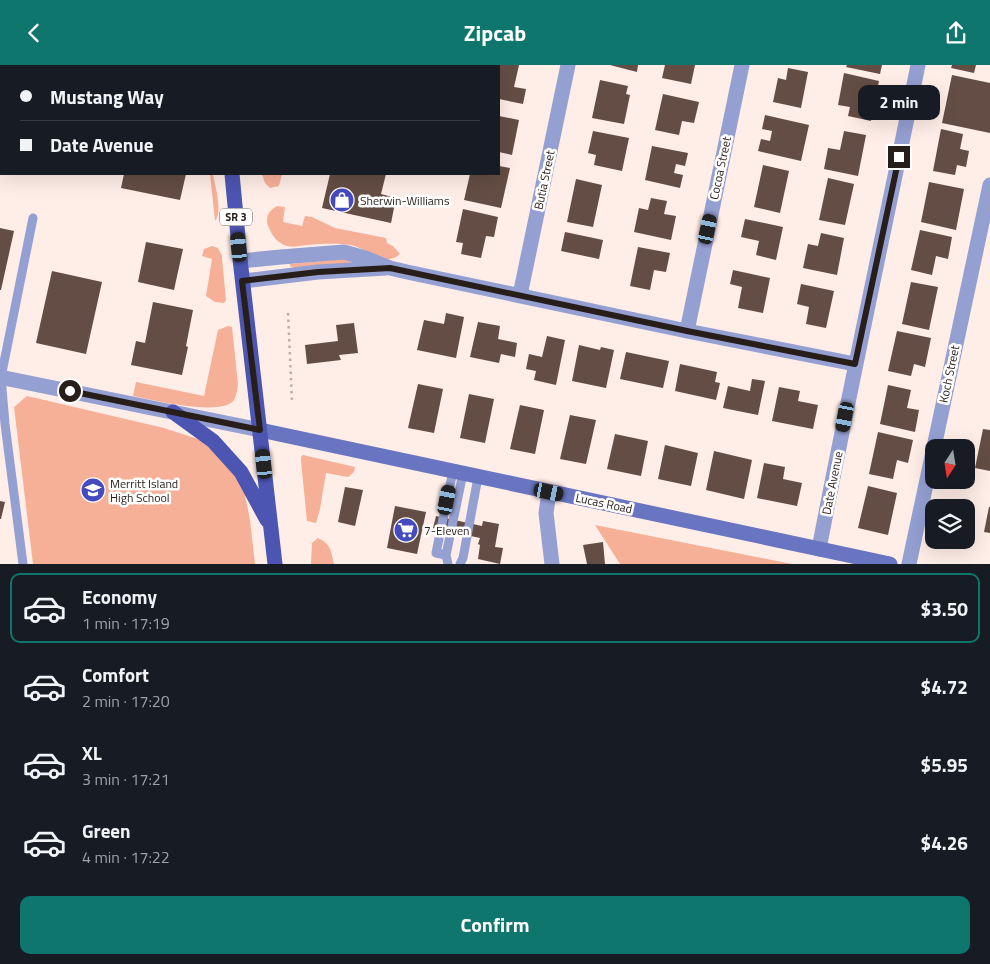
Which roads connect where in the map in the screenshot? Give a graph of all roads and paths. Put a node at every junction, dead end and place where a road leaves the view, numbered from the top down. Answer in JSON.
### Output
{"nodes":[{"id":1,"x":568,"y":65,"type":"edge"},
{"id":2,"x":742,"y":65,"type":"edge"},
{"id":3,"x":918,"y":65,"type":"edge"},
{"id":4,"x":232,"y":175,"type":"edge"},
{"id":5,"x":990,"y":185,"type":"edge"},
{"id":6,"x":32,"y":218,"type":"dead end"},
{"id":7,"x":240,"y":261,"type":"junction"},
{"id":8,"x":390,"y":268,"type":"junction"},
{"id":9,"x":242,"y":281,"type":"junction"},
{"id":10,"x":520,"y":295,"type":"junction"},
{"id":11,"x":288,"y":313,"type":"dead end"},
{"id":12,"x":687,"y":331,"type":"junction"},
{"id":13,"x":855,"y":364,"type":"junction"},
{"id":14,"x":1,"y":377,"type":"edge"},
{"id":15,"x":292,"y":401,"type":"dead end"},
{"id":16,"x":173,"y":412,"type":"junction"},
{"id":17,"x":3,"y":426,"type":"edge"},
{"id":18,"x":260,"y":430,"type":"junction"},
{"id":19,"x":9,"y":455,"type":"junction"},
{"id":20,"x":0,"y":462,"type":"edge"},
{"id":21,"x":458,"y":472,"type":"junction"},
{"id":22,"x":478,"y":477,"type":"junction"},
{"id":23,"x":549,"y":492,"type":"junction"},
{"id":24,"x":271,"y":528,"type":"junction"},
{"id":25,"x":819,"y":549,"type":"junction"},
{"id":26,"x":447,"y":560,"type":"edge"},
{"id":27,"x":23,"y":564,"type":"edge"},
{"id":28,"x":275,"y":564,"type":"edge"},
{"id":29,"x":460,"y":564,"type":"edge"},
{"id":30,"x":552,"y":564,"type":"edge"},
{"id":31,"x":890,"y":564,"type":"edge"},
{"id":32,"x":908,"y":564,"type":"edge"}],
"edges":[{"from":1,"to":10,"type":"street","name":"Butia Street"},
{"from":2,"to":12,"type":"street","name":"Cocoa Street"},
{"from":3,"to":13,"type":"street","name":"Date Avenue"},
{"from":4,"to":7,"type":"main road","number":"SR 3"},
{"from":5,"to":32,"type":"street","name":"Koch Street"},
{"from":6,"to":14,"type":"lane"},
{"from":7,"to":8,"type":"street"},
{"from":7,"to":9,"type":"main road","number":"SR 3"},
{"from":8,"to":9,"type":"street"},
{"from":8,"to":10,"type":"street"},
{"from":9,"to":18,"type":"main road","number":"SR 3"},
{"from":10,"to":12,"type":"street"},
{"from":11,"to":15,"type":"path"},
{"from":12,"to":13,"type":"street"},
{"from":13,"to":25,"type":"street","name":"Date Avenue"},
{"from":14,"to":16,"type":"street"},
{"from":14,"to":17,"type":"lane"},
{"from":16,"to":18,"type":"street"},
{"from":16,"to":24,"type":"main road"},
{"from":17,"to":19,"type":"lane"},
{"from":18,"to":21,"type":"street","name":"Lucas Road"},
{"from":18,"to":24,"type":"main road","number":"SR 3"},
{"from":19,"to":20,"type":"lane"},
{"from":19,"to":27,"type":"lane"},
{"from":21,"to":22,"type":"street","name":"Lucas Road"},
{"from":21,"to":26,"type":"lane"},
{"from":22,"to":23,"type":"street","name":"Lucas Road"},
{"from":22,"to":29,"type":"lane"},
{"from":23,"to":25,"type":"street","name":"Lucas Road"},
{"from":23,"to":30,"type":"street"},
{"from":24,"to":28,"type":"main road","number":"SR 3"},
{"from":25,"to":31,"type":"street","name":"Lucas Road"}]}
